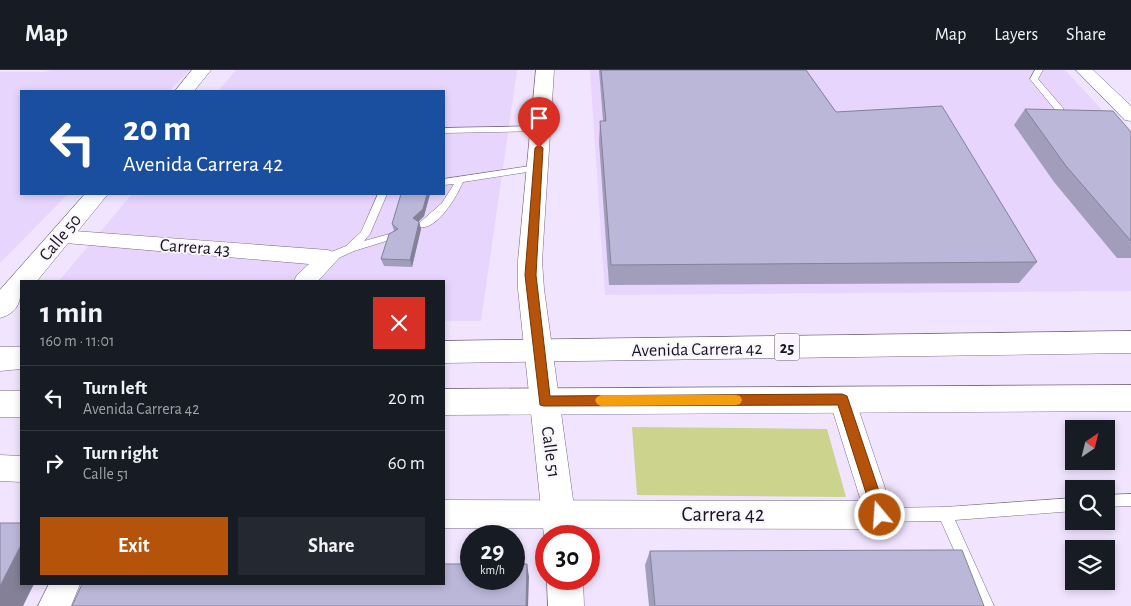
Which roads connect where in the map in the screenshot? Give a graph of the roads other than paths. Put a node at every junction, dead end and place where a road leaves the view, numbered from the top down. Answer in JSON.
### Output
{"nodes":[{"id":1,"x":202,"y":70,"type":"edge"},
{"id":2,"x":545,"y":70,"type":"edge"},
{"id":3,"x":1040,"y":70,"type":"edge"},
{"id":4,"x":1084,"y":70,"type":"edge"},
{"id":5,"x":185,"y":90,"type":"edge"},
{"id":6,"x":1060,"y":110,"type":"edge"},
{"id":7,"x":1131,"y":116,"type":"edge"},
{"id":8,"x":540,"y":128,"type":"junction"},
{"id":9,"x":445,"y":131,"type":"edge"},
{"id":10,"x":537,"y":168,"type":"junction"},
{"id":11,"x":460,"y":180,"type":"junction"},
{"id":12,"x":445,"y":182,"type":"dead end"},
{"id":13,"x":96,"y":195,"type":"edge"},
{"id":14,"x":382,"y":195,"type":"edge"},
{"id":15,"x":422,"y":225,"type":"dead end"},
{"id":16,"x":61,"y":236,"type":"junction"},
{"id":17,"x":393,"y":236,"type":"edge"},
{"id":18,"x":350,"y":249,"type":"junction"},
{"id":19,"x":328,"y":258,"type":"junction"},
{"id":20,"x":24,"y":280,"type":"edge"},
{"id":21,"x":306,"y":280,"type":"edge"},
{"id":22,"x":20,"y":284,"type":"edge"},
{"id":23,"x":0,"y":308,"type":"edge"},
{"id":24,"x":1131,"y":342,"type":"edge"},
{"id":25,"x":538,"y":351,"type":"junction"},
{"id":26,"x":445,"y":352,"type":"edge"},
{"id":27,"x":20,"y":358,"type":"edge"},
{"id":28,"x":0,"y":359,"type":"edge"},
{"id":29,"x":1131,"y":398,"type":"edge"},
{"id":30,"x":842,"y":400,"type":"junction"},
{"id":31,"x":544,"y":401,"type":"junction"},
{"id":32,"x":445,"y":402,"type":"edge"},
{"id":33,"x":0,"y":404,"type":"edge"},
{"id":34,"x":20,"y":404,"type":"edge"},
{"id":35,"x":0,"y":468,"type":"edge"},
{"id":36,"x":20,"y":469,"type":"edge"},
{"id":37,"x":1131,"y":500,"type":"edge"},
{"id":38,"x":1115,"y":501,"type":"edge"},
{"id":39,"x":1065,"y":505,"type":"edge"},
{"id":40,"x":445,"y":514,"type":"edge"},
{"id":41,"x":945,"y":514,"type":"junction"},
{"id":42,"x":880,"y":515,"type":"junction"},
{"id":43,"x":560,"y":525,"type":"edge"},
{"id":44,"x":64,"y":585,"type":"edge"},
{"id":45,"x":565,"y":590,"type":"edge"},
{"id":46,"x":54,"y":606,"type":"edge"},
{"id":47,"x":566,"y":606,"type":"edge"},
{"id":48,"x":987,"y":606,"type":"edge"}],
"edges":[{"from":1,"to":5,"type":"main road"},
{"from":2,"to":8,"type":"main road","name":"Calle 51"},
{"from":3,"to":6,"type":"lane"},
{"from":4,"to":7,"type":"street"},
{"from":8,"to":9,"type":"lane"},
{"from":8,"to":10,"type":"main road","name":"Calle 51"},
{"from":10,"to":11,"type":"lane"},
{"from":10,"to":25,"type":"main road","name":"Calle 51"},
{"from":11,"to":12,"type":"lane"},
{"from":11,"to":15,"type":"lane"},
{"from":13,"to":16,"type":"main road","name":"Calle 50"},
{"from":14,"to":18,"type":"lane"},
{"from":16,"to":19,"type":"street","name":"Carrera 43"},
{"from":16,"to":20,"type":"main road","name":"Calle 50"},
{"from":17,"to":18,"type":"lane"},
{"from":18,"to":19,"type":"lane"},
{"from":19,"to":21,"type":"street"},
{"from":22,"to":23,"type":"main road","name":"Calle 50"},
{"from":24,"to":25,"type":"main road","name":"Avenida Carrera 42","number":"25"},
{"from":25,"to":26,"type":"main road","name":"Avenida Carrera 42","number":"25"},
{"from":25,"to":31,"type":"main road","name":"Calle 51"},
{"from":27,"to":28,"type":"main road"},
{"from":29,"to":30,"type":"main road"},
{"from":30,"to":31,"type":"main road"},
{"from":30,"to":42,"type":"street"},
{"from":31,"to":32,"type":"main road"},
{"from":31,"to":43,"type":"main road","name":"Calle 51"},
{"from":33,"to":34,"type":"main road"},
{"from":35,"to":36,"type":"street"},
{"from":37,"to":38,"type":"lane"},
{"from":39,"to":41,"type":"lane"},
{"from":40,"to":43,"type":"street","name":"Carrera 42"},
{"from":41,"to":42,"type":"lane"},
{"from":41,"to":48,"type":"lane"},
{"from":42,"to":43,"type":"street","name":"Carrera 42"},
{"from":44,"to":46,"type":"street"},
{"from":45,"to":47,"type":"main road"}]}
